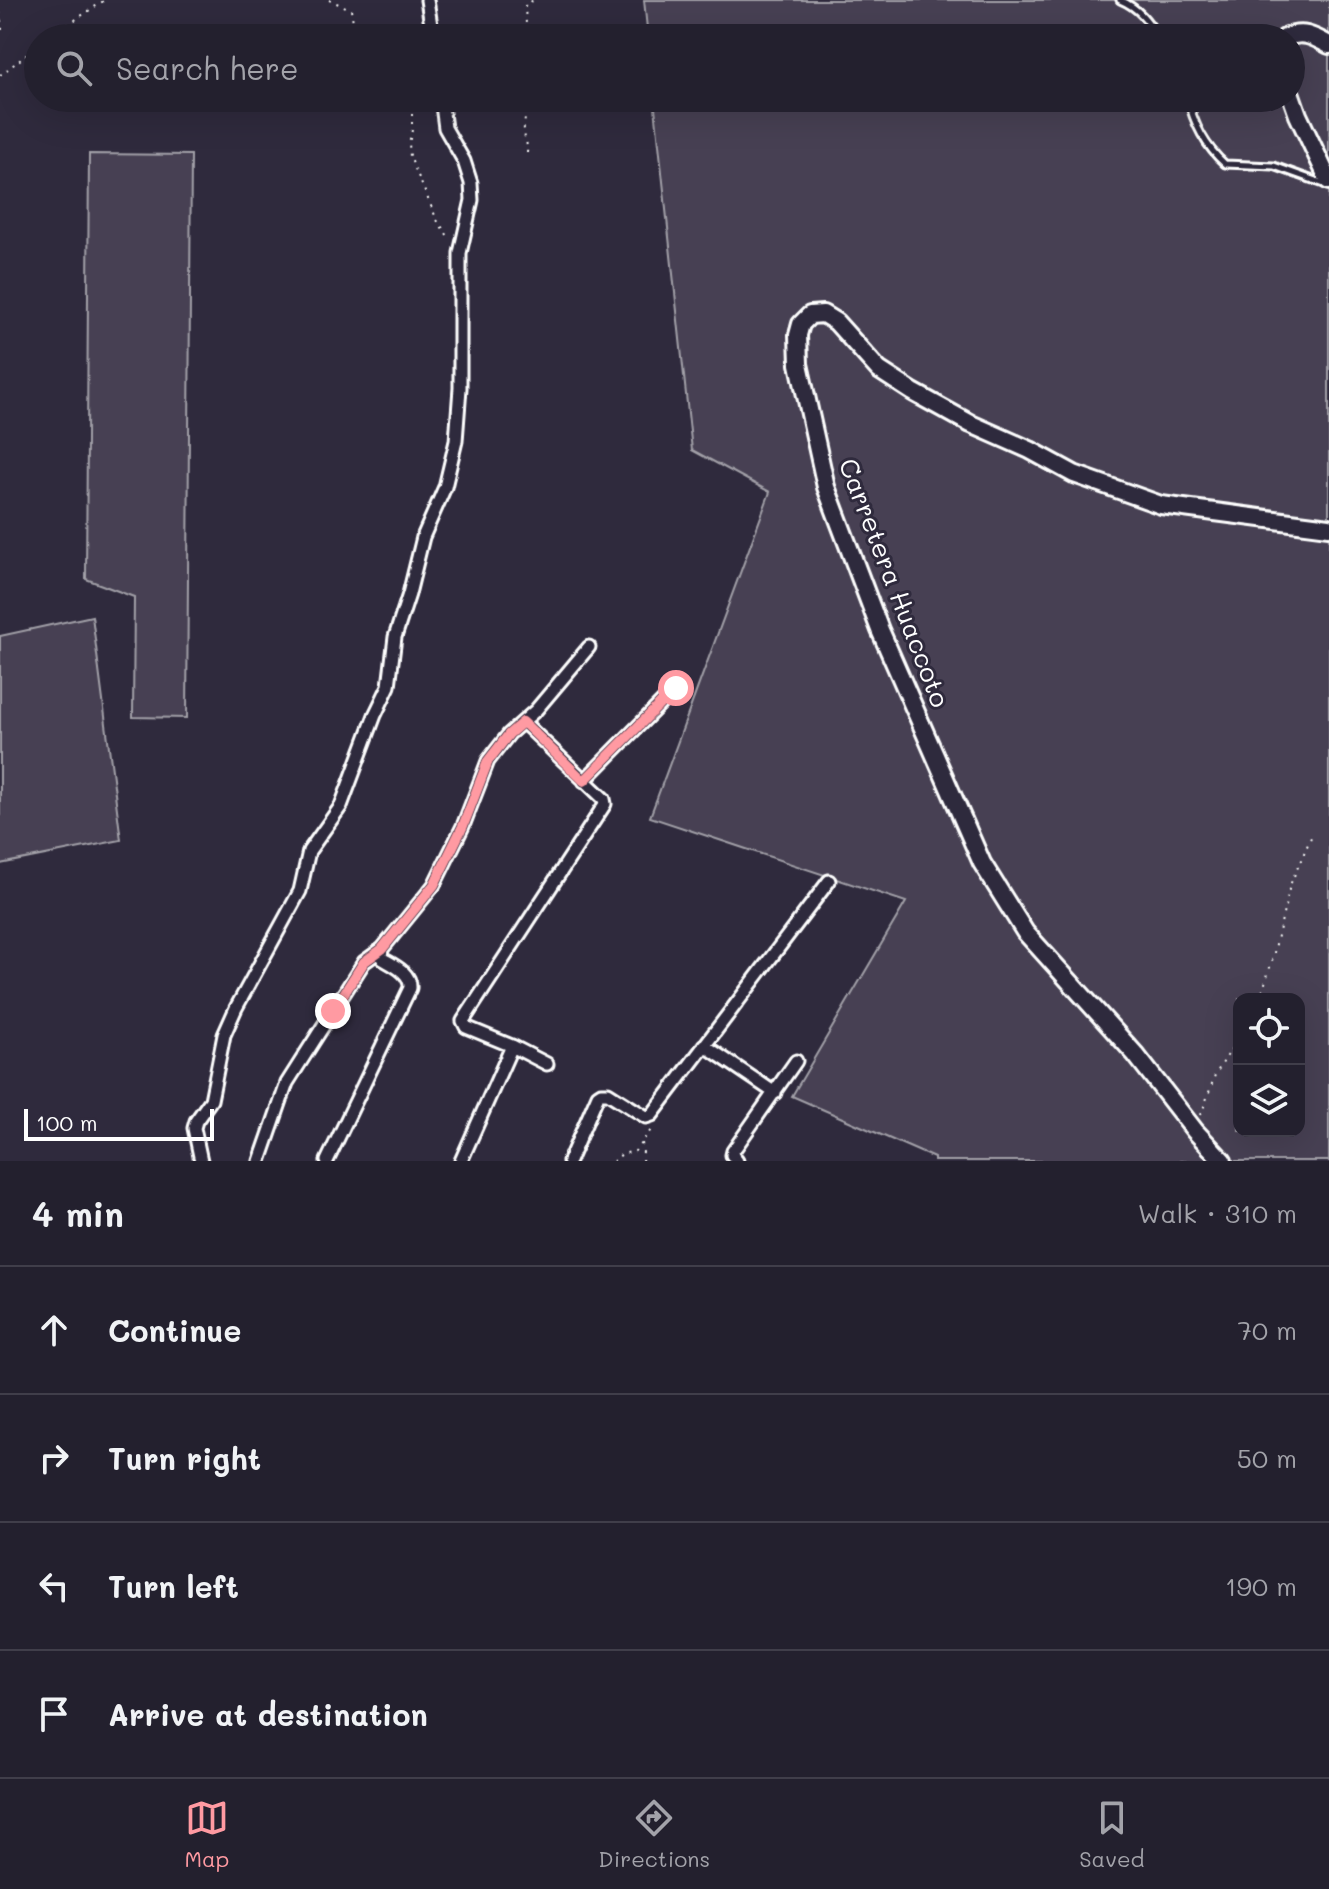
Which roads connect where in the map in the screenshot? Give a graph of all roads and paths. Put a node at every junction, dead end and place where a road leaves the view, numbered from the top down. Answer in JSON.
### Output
{"nodes":[{"id":1,"x":105,"y":0,"type":"edge"},
{"id":2,"x":329,"y":0,"type":"edge"},
{"id":3,"x":427,"y":0,"type":"edge"},
{"id":4,"x":533,"y":0,"type":"edge"},
{"id":5,"x":1120,"y":0,"type":"edge"},
{"id":6,"x":0,"y":12,"type":"edge"},
{"id":7,"x":69,"y":24,"type":"edge"},
{"id":8,"x":353,"y":24,"type":"edge"},
{"id":9,"x":431,"y":24,"type":"edge"},
{"id":10,"x":526,"y":24,"type":"edge"},
{"id":11,"x":1150,"y":24,"type":"edge"},
{"id":12,"x":1305,"y":33,"type":"edge"},
{"id":13,"x":0,"y":36,"type":"edge"},
{"id":14,"x":1329,"y":45,"type":"edge"},
{"id":15,"x":24,"y":57,"type":"edge"},
{"id":16,"x":0,"y":75,"type":"edge"},
{"id":17,"x":412,"y":112,"type":"edge"},
{"id":18,"x":443,"y":112,"type":"edge"},
{"id":19,"x":527,"y":112,"type":"edge"},
{"id":20,"x":1191,"y":112,"type":"edge"},
{"id":21,"x":1297,"y":112,"type":"edge"},
{"id":22,"x":527,"y":153,"type":"dead end"},
{"id":23,"x":1329,"y":183,"type":"edge"},
{"id":24,"x":460,"y":253,"type":"junction"},
{"id":25,"x":1329,"y":527,"type":"edge"},
{"id":26,"x":589,"y":647,"type":"dead end"},
{"id":27,"x":676,"y":688,"type":"dead end"},
{"id":28,"x":523,"y":722,"type":"junction"},
{"id":29,"x":584,"y":781,"type":"junction"},
{"id":30,"x":1312,"y":835,"type":"dead end"},
{"id":31,"x":829,"y":881,"type":"dead end"},
{"id":32,"x":382,"y":949,"type":"junction"},
{"id":33,"x":1262,"y":993,"type":"edge"},
{"id":34,"x":704,"y":1045,"type":"junction"},
{"id":35,"x":512,"y":1046,"type":"junction"},
{"id":36,"x":1233,"y":1046,"type":"edge"},
{"id":37,"x":796,"y":1061,"type":"dead end"},
{"id":38,"x":547,"y":1064,"type":"dead end"},
{"id":39,"x":775,"y":1093,"type":"junction"},
{"id":40,"x":654,"y":1113,"type":"junction"},
{"id":41,"x":1195,"y":1131,"type":"junction"},
{"id":42,"x":642,"y":1143,"type":"junction"},
{"id":43,"x":201,"y":1161,"type":"edge"},
{"id":44,"x":260,"y":1161,"type":"edge"},
{"id":45,"x":327,"y":1161,"type":"edge"},
{"id":46,"x":461,"y":1161,"type":"edge"},
{"id":47,"x":569,"y":1161,"type":"edge"},
{"id":48,"x":613,"y":1161,"type":"edge"},
{"id":49,"x":642,"y":1161,"type":"edge"},
{"id":50,"x":737,"y":1161,"type":"edge"},
{"id":51,"x":1223,"y":1161,"type":"edge"}],
"edges":[{"from":1,"to":7,"type":"path"},
{"from":2,"to":8,"type":"path"},
{"from":3,"to":9,"type":"street"},
{"from":4,"to":10,"type":"path"},
{"from":5,"to":11,"type":"lane"},
{"from":6,"to":13,"type":"path"},
{"from":12,"to":14,"type":"street"},
{"from":15,"to":16,"type":"path"},
{"from":17,"to":24,"type":"path"},
{"from":18,"to":24,"type":"street"},
{"from":19,"to":22,"type":"path"},
{"from":20,"to":23,"type":"lane"},
{"from":21,"to":23,"type":"street"},
{"from":24,"to":43,"type":"street"},
{"from":25,"to":41,"type":"street","name":"Carretera Huaccoto"},
{"from":26,"to":28,"type":"street"},
{"from":27,"to":29,"type":"street"},
{"from":28,"to":29,"type":"street"},
{"from":28,"to":32,"type":"street"},
{"from":29,"to":35,"type":"street"},
{"from":30,"to":33,"type":"path"},
{"from":31,"to":34,"type":"street"},
{"from":32,"to":44,"type":"street"},
{"from":32,"to":45,"type":"street"},
{"from":34,"to":39,"type":"street"},
{"from":34,"to":40,"type":"street"},
{"from":35,"to":38,"type":"street"},
{"from":35,"to":46,"type":"street"},
{"from":36,"to":41,"type":"path"},
{"from":37,"to":39,"type":"street"},
{"from":39,"to":50,"type":"street"},
{"from":40,"to":42,"type":"path"},
{"from":40,"to":47,"type":"street"},
{"from":41,"to":51,"type":"street","name":"Carretera Huaccoto"},
{"from":42,"to":48,"type":"path"},
{"from":42,"to":49,"type":"path"}]}
